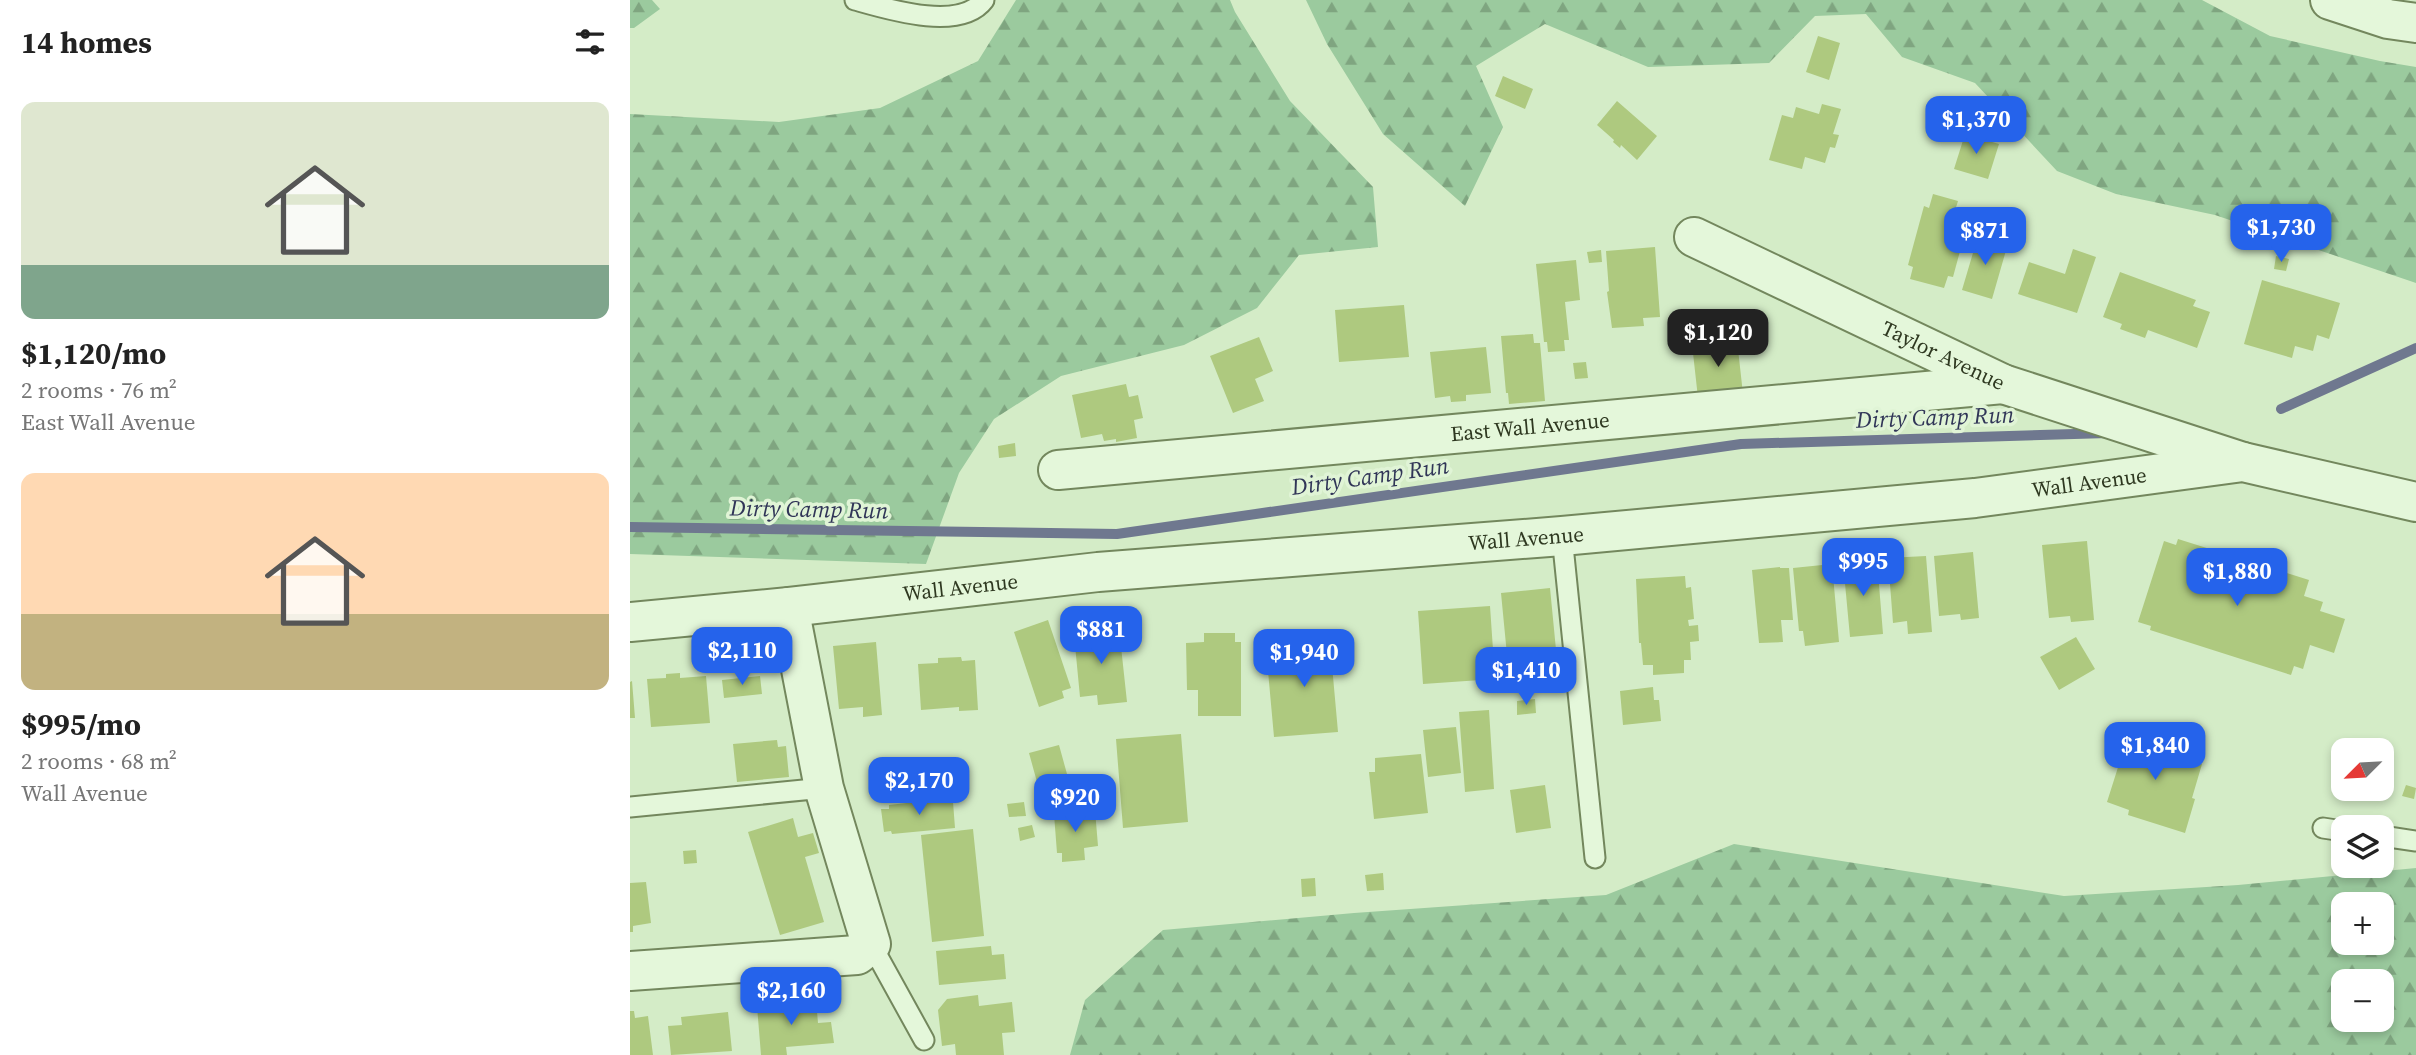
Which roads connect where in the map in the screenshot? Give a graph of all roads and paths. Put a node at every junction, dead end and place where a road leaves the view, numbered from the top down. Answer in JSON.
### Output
{"nodes":[{"id":1,"x":855,"y":0,"type":"edge"},
{"id":2,"x":984,"y":0,"type":"edge"},
{"id":3,"x":2330,"y":0,"type":"edge"},
{"id":4,"x":2416,"y":23,"type":"edge"},
{"id":5,"x":1694,"y":237,"type":"dead end"},
{"id":6,"x":2003,"y":384,"type":"junction"},
{"id":7,"x":2243,"y":462,"type":"junction"},
{"id":8,"x":1058,"y":470,"type":"dead end"},
{"id":9,"x":2416,"y":502,"type":"edge"},
{"id":10,"x":1562,"y":536,"type":"junction"},
{"id":11,"x":789,"y":607,"type":"junction"},
{"id":12,"x":630,"y":622,"type":"edge"},
{"id":13,"x":824,"y":788,"type":"junction"},
{"id":14,"x":630,"y":807,"type":"edge"},
{"id":15,"x":2323,"y":828,"type":"dead end"},
{"id":16,"x":2331,"y":829,"type":"edge"},
{"id":17,"x":2394,"y":838,"type":"edge"},
{"id":18,"x":2416,"y":841,"type":"edge"},
{"id":19,"x":1595,"y":858,"type":"dead end"},
{"id":20,"x":871,"y":944,"type":"junction"},
{"id":21,"x":630,"y":971,"type":"edge"},
{"id":22,"x":924,"y":1040,"type":"dead end"}],
"edges":[{"from":1,"to":2,"type":"lane"},
{"from":3,"to":4,"type":"street"},
{"from":5,"to":6,"type":"street","name":"Taylor Avenue"},
{"from":6,"to":7,"type":"street","name":"Taylor Avenue"},
{"from":6,"to":8,"type":"street","name":"East Wall Avenue"},
{"from":7,"to":9,"type":"street","name":"Wall Avenue"},
{"from":7,"to":10,"type":"street","name":"Wall Avenue"},
{"from":10,"to":11,"type":"street","name":"Wall Avenue"},
{"from":10,"to":19,"type":"lane"},
{"from":11,"to":12,"type":"street","name":"Wall Avenue"},
{"from":11,"to":13,"type":"street"},
{"from":13,"to":14,"type":"lane"},
{"from":13,"to":20,"type":"street"},
{"from":15,"to":16,"type":"lane"},
{"from":17,"to":18,"type":"lane"},
{"from":20,"to":21,"type":"street"},
{"from":20,"to":22,"type":"lane"}]}
